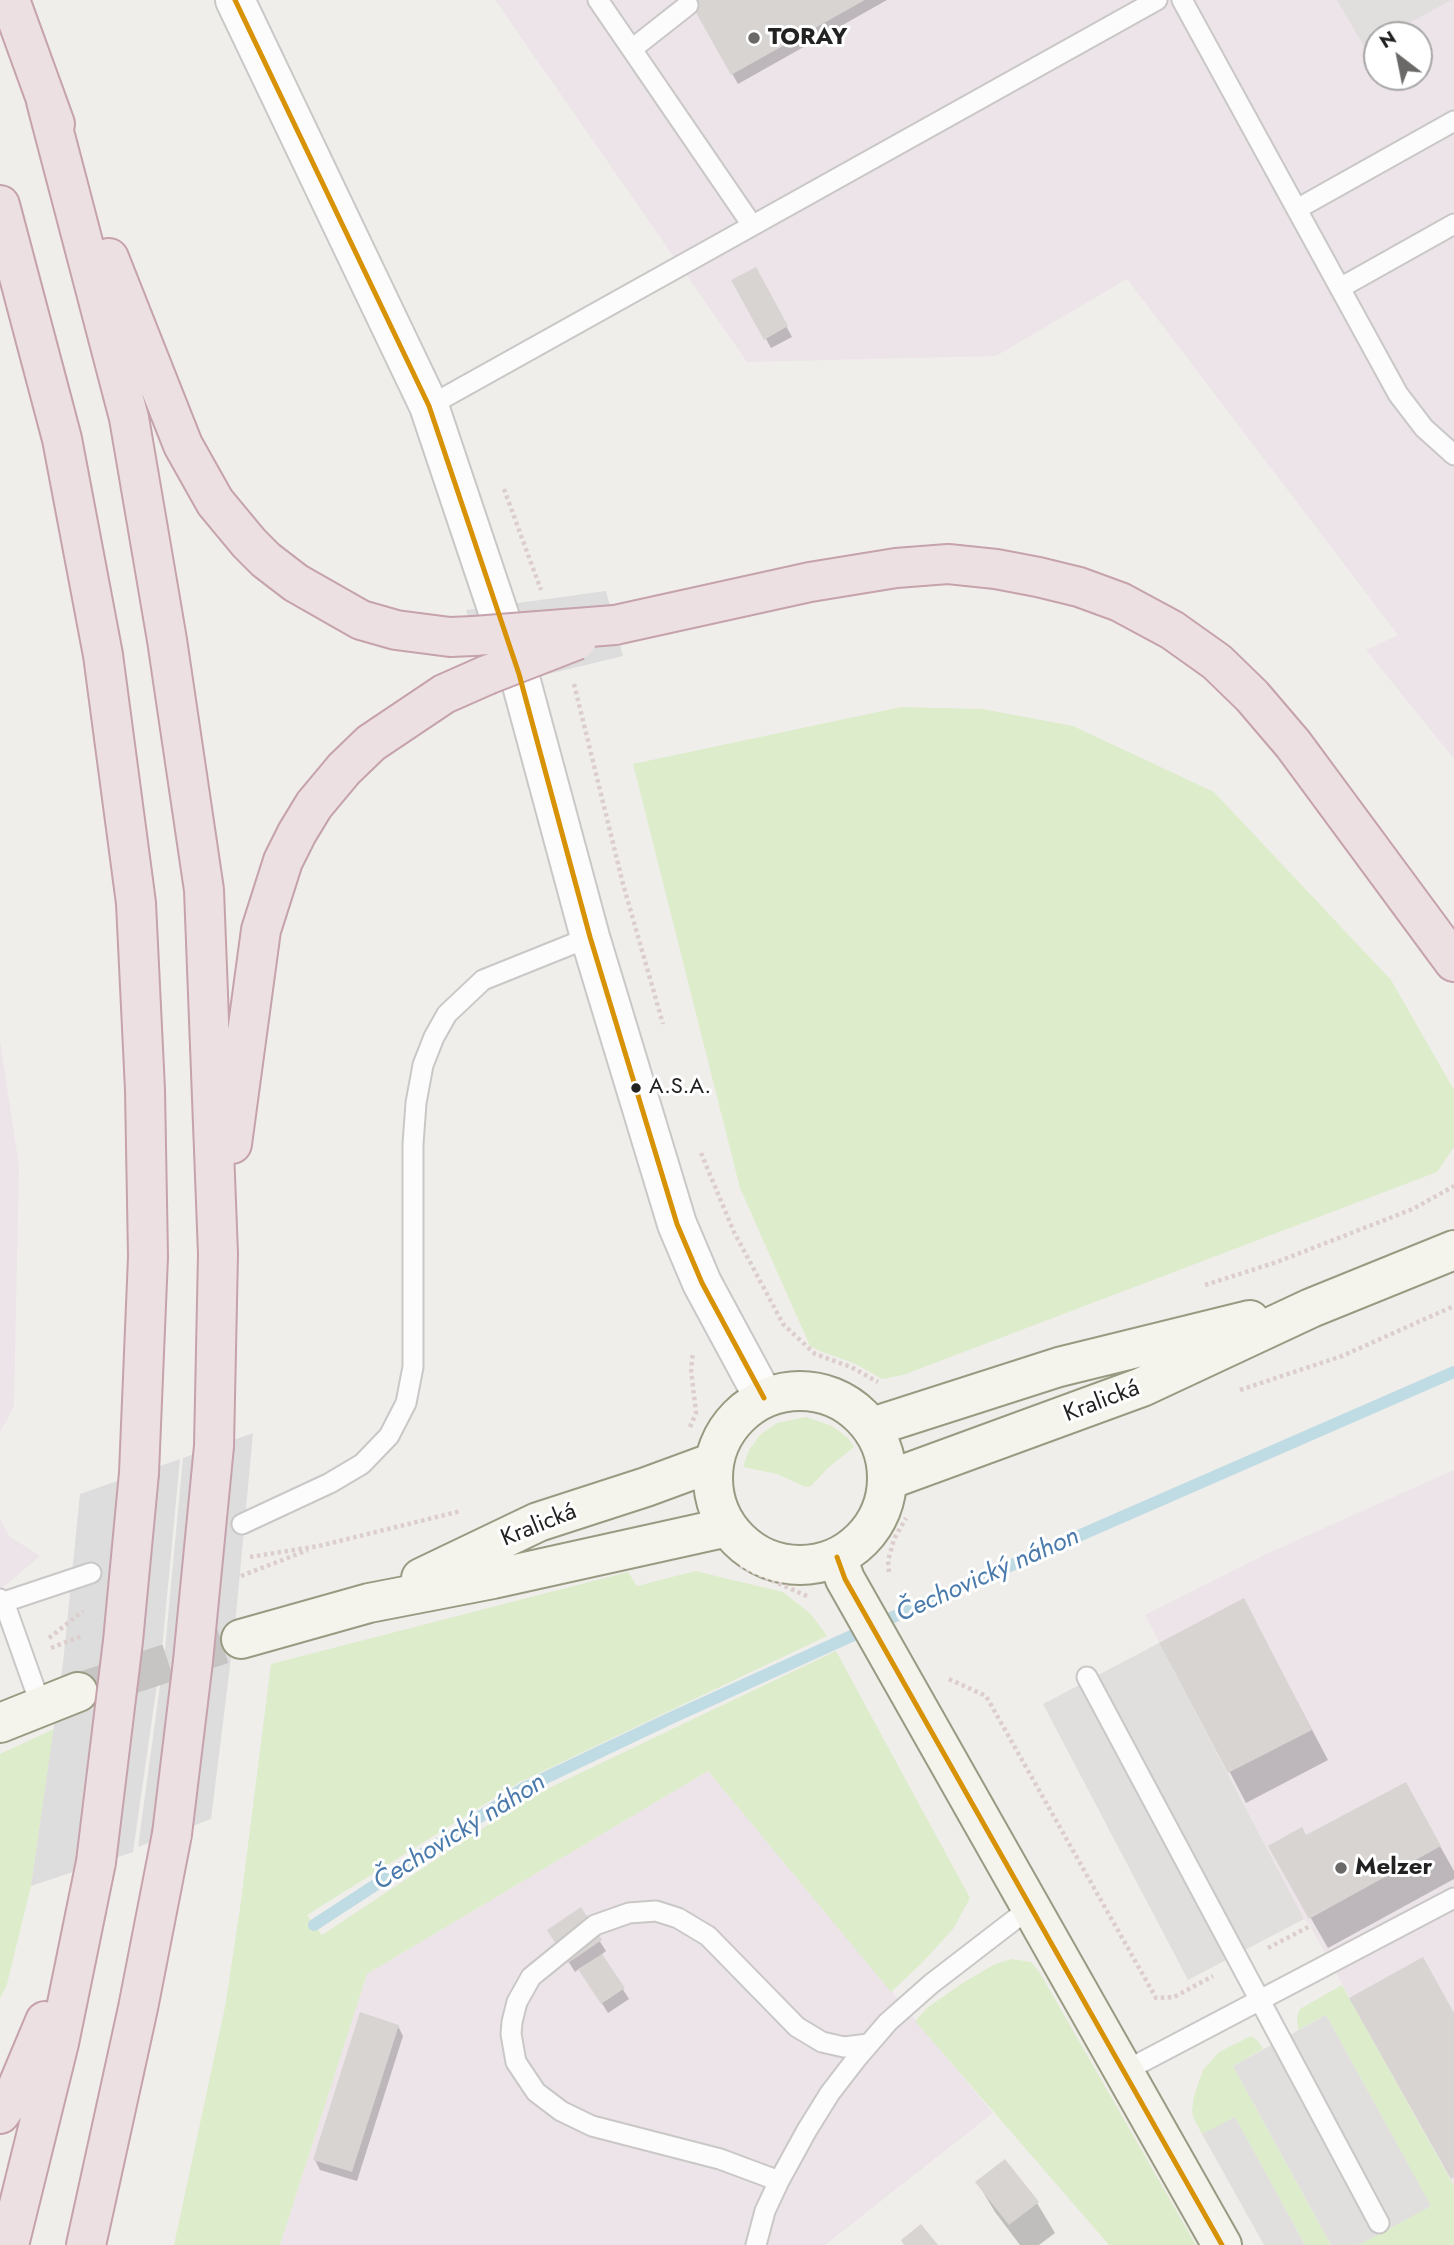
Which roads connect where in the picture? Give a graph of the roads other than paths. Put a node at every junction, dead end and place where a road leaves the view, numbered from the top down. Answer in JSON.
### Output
{"nodes":[{"id":1,"x":10,"y":0,"type":"edge"},
{"id":2,"x":235,"y":0,"type":"edge"},
{"id":3,"x":598,"y":0,"type":"edge"},
{"id":4,"x":1157,"y":0,"type":"edge"},
{"id":5,"x":1182,"y":0,"type":"edge"},
{"id":6,"x":688,"y":5,"type":"dead end"},
{"id":7,"x":632,"y":49,"type":"junction"},
{"id":8,"x":46,"y":101,"type":"junction"},
{"id":9,"x":1454,"y":121,"type":"edge"},
{"id":10,"x":0,"y":205,"type":"edge"},
{"id":11,"x":1297,"y":209,"type":"junction"},
{"id":12,"x":1454,"y":224,"type":"edge"},
{"id":13,"x":752,"y":225,"type":"junction"},
{"id":14,"x":1340,"y":288,"type":"junction"},
{"id":15,"x":429,"y":405,"type":"junction"},
{"id":16,"x":1454,"y":455,"type":"edge"},
{"id":17,"x":615,"y":625,"type":"junction"},
{"id":18,"x":590,"y":937,"type":"junction"},
{"id":19,"x":1454,"y":962,"type":"edge"},
{"id":20,"x":1454,"y":1250,"type":"edge"},
{"id":21,"x":218,"y":1254,"type":"junction"},
{"id":22,"x":1311,"y":1308,"type":"junction"},
{"id":23,"x":764,"y":1398,"type":"junction"},
{"id":24,"x":872,"y":1427,"type":"junction"},
{"id":25,"x":714,"y":1462,"type":"junction"},
{"id":26,"x":888,"y":1480,"type":"junction"},
{"id":27,"x":242,"y":1524,"type":"dead end"},
{"id":28,"x":728,"y":1527,"type":"junction"},
{"id":29,"x":841,"y":1568,"type":"junction"},
{"id":30,"x":91,"y":1573,"type":"dead end"},
{"id":31,"x":2,"y":1600,"type":"edge"},
{"id":32,"x":369,"y":1603,"type":"junction"},
{"id":33,"x":241,"y":1639,"type":"tunnel mouth"},
{"id":34,"x":1087,"y":1677,"type":"dead end"},
{"id":35,"x":78,"y":1692,"type":"tunnel mouth"},
{"id":36,"x":41,"y":1706,"type":"junction"},
{"id":37,"x":0,"y":1723,"type":"edge"},
{"id":38,"x":96,"y":1862,"type":"junction"},
{"id":39,"x":1454,"y":1898,"type":"edge"},
{"id":40,"x":1031,"y":1907,"type":"junction"},
{"id":41,"x":1260,"y":2000,"type":"junction"},
{"id":42,"x":869,"y":2044,"type":"junction"},
{"id":43,"x":1125,"y":2071,"type":"junction"},
{"id":44,"x":0,"y":2114,"type":"edge"},
{"id":45,"x":779,"y":2181,"type":"junction"},
{"id":46,"x":1379,"y":2223,"type":"dead end"},
{"id":47,"x":9,"y":2245,"type":"edge"},
{"id":48,"x":86,"y":2245,"type":"edge"},
{"id":49,"x":756,"y":2245,"type":"edge"},
{"id":50,"x":1222,"y":2245,"type":"edge"}],
"edges":[{"from":1,"to":8,"type":"highway"},
{"from":2,"to":15,"type":"street"},
{"from":3,"to":7,"type":"lane"},
{"from":4,"to":13,"type":"lane"},
{"from":5,"to":11,"type":"lane"},
{"from":6,"to":7,"type":"lane"},
{"from":7,"to":13,"type":"lane"},
{"from":8,"to":17,"type":"highway","bridge":true},
{"from":8,"to":21,"type":"highway"},
{"from":9,"to":11,"type":"lane"},
{"from":10,"to":38,"type":"highway","bridge":true},
{"from":11,"to":14,"type":"lane"},
{"from":12,"to":14,"type":"lane"},
{"from":13,"to":15,"type":"lane"},
{"from":14,"to":16,"type":"lane"},
{"from":15,"to":18,"type":"street"},
{"from":17,"to":19,"type":"highway"},
{"from":17,"to":21,"type":"highway","bridge":true},
{"from":18,"to":23,"type":"street"},
{"from":18,"to":27,"type":"lane"},
{"from":20,"to":22,"type":"main road","name":"Kralická"},
{"from":21,"to":48,"type":"highway","bridge":true},
{"from":22,"to":24,"type":"main road","name":"Kralická"},
{"from":22,"to":26,"type":"main road","name":"Kralická"},
{"from":23,"to":24,"type":"main road"},
{"from":23,"to":25,"type":"main road"},
{"from":24,"to":26,"type":"main road"},
{"from":25,"to":28,"type":"main road"},
{"from":25,"to":32,"type":"main road","name":"Kralická"},
{"from":26,"to":29,"type":"main road"},
{"from":28,"to":29,"type":"main road"},
{"from":28,"to":32,"type":"main road","name":"Kralická"},
{"from":29,"to":40,"type":"main road"},
{"from":30,"to":31,"type":"lane"},
{"from":31,"to":36,"type":"lane"},
{"from":32,"to":33,"type":"main road","name":"Kralická"},
{"from":34,"to":41,"type":"lane"},
{"from":35,"to":36,"type":"main road"},
{"from":36,"to":37,"type":"main road"},
{"from":38,"to":44,"type":"highway"},
{"from":38,"to":47,"type":"highway"},
{"from":39,"to":41,"type":"lane"},
{"from":40,"to":42,"type":"lane"},
{"from":40,"to":43,"type":"main road"},
{"from":41,"to":43,"type":"lane"},
{"from":41,"to":46,"type":"lane"},
{"from":42,"to":45,"type":"lane"},
{"from":42,"to":45,"type":"lane"},
{"from":43,"to":50,"type":"main road"},
{"from":45,"to":49,"type":"lane"}]}
